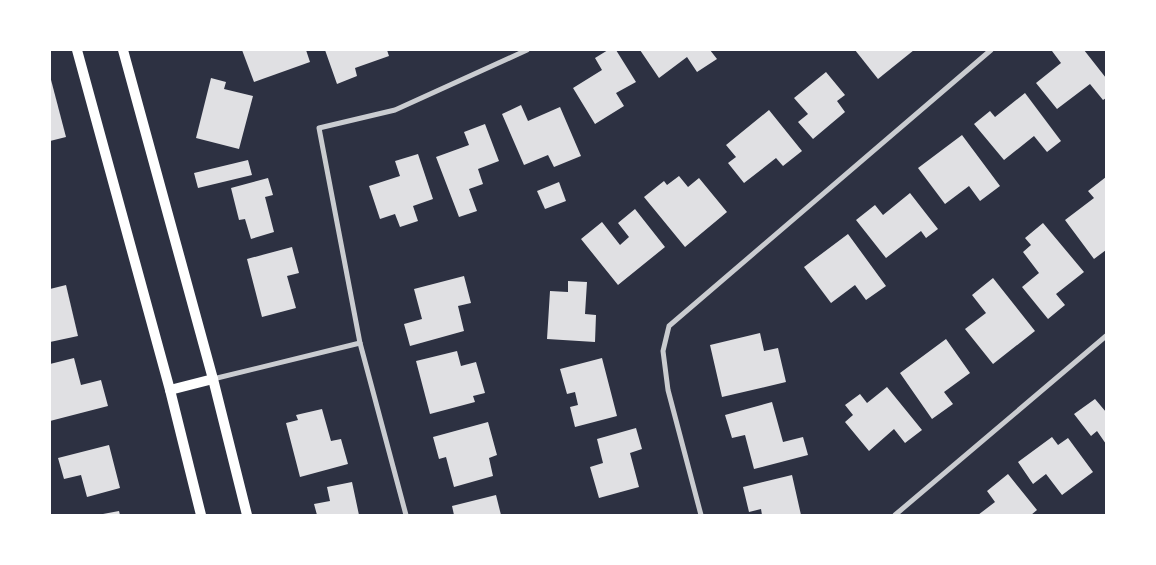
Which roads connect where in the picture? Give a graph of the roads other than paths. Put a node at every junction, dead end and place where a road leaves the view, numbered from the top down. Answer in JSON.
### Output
{"nodes":[{"id":1,"x":77,"y":50,"type":"edge"},
{"id":2,"x":123,"y":50,"type":"edge"},
{"id":3,"x":528,"y":50,"type":"edge"},
{"id":4,"x":991,"y":50,"type":"edge"},
{"id":5,"x":1106,"y":336,"type":"edge"},
{"id":6,"x":360,"y":343,"type":"junction"},
{"id":7,"x":213,"y":379,"type":"junction"},
{"id":8,"x":170,"y":390,"type":"junction"},
{"id":9,"x":201,"y":515,"type":"edge"},
{"id":10,"x":247,"y":515,"type":"edge"},
{"id":11,"x":406,"y":515,"type":"edge"},
{"id":12,"x":701,"y":515,"type":"edge"},
{"id":13,"x":895,"y":515,"type":"edge"}],
"edges":[{"from":1,"to":8,"type":"main road"},
{"from":2,"to":7,"type":"main road"},
{"from":3,"to":6,"type":"street"},
{"from":4,"to":12,"type":"street"},
{"from":5,"to":13,"type":"street"},
{"from":6,"to":7,"type":"street"},
{"from":6,"to":11,"type":"street"},
{"from":7,"to":8,"type":"main road"},
{"from":7,"to":10,"type":"main road"},
{"from":8,"to":9,"type":"main road"}]}
